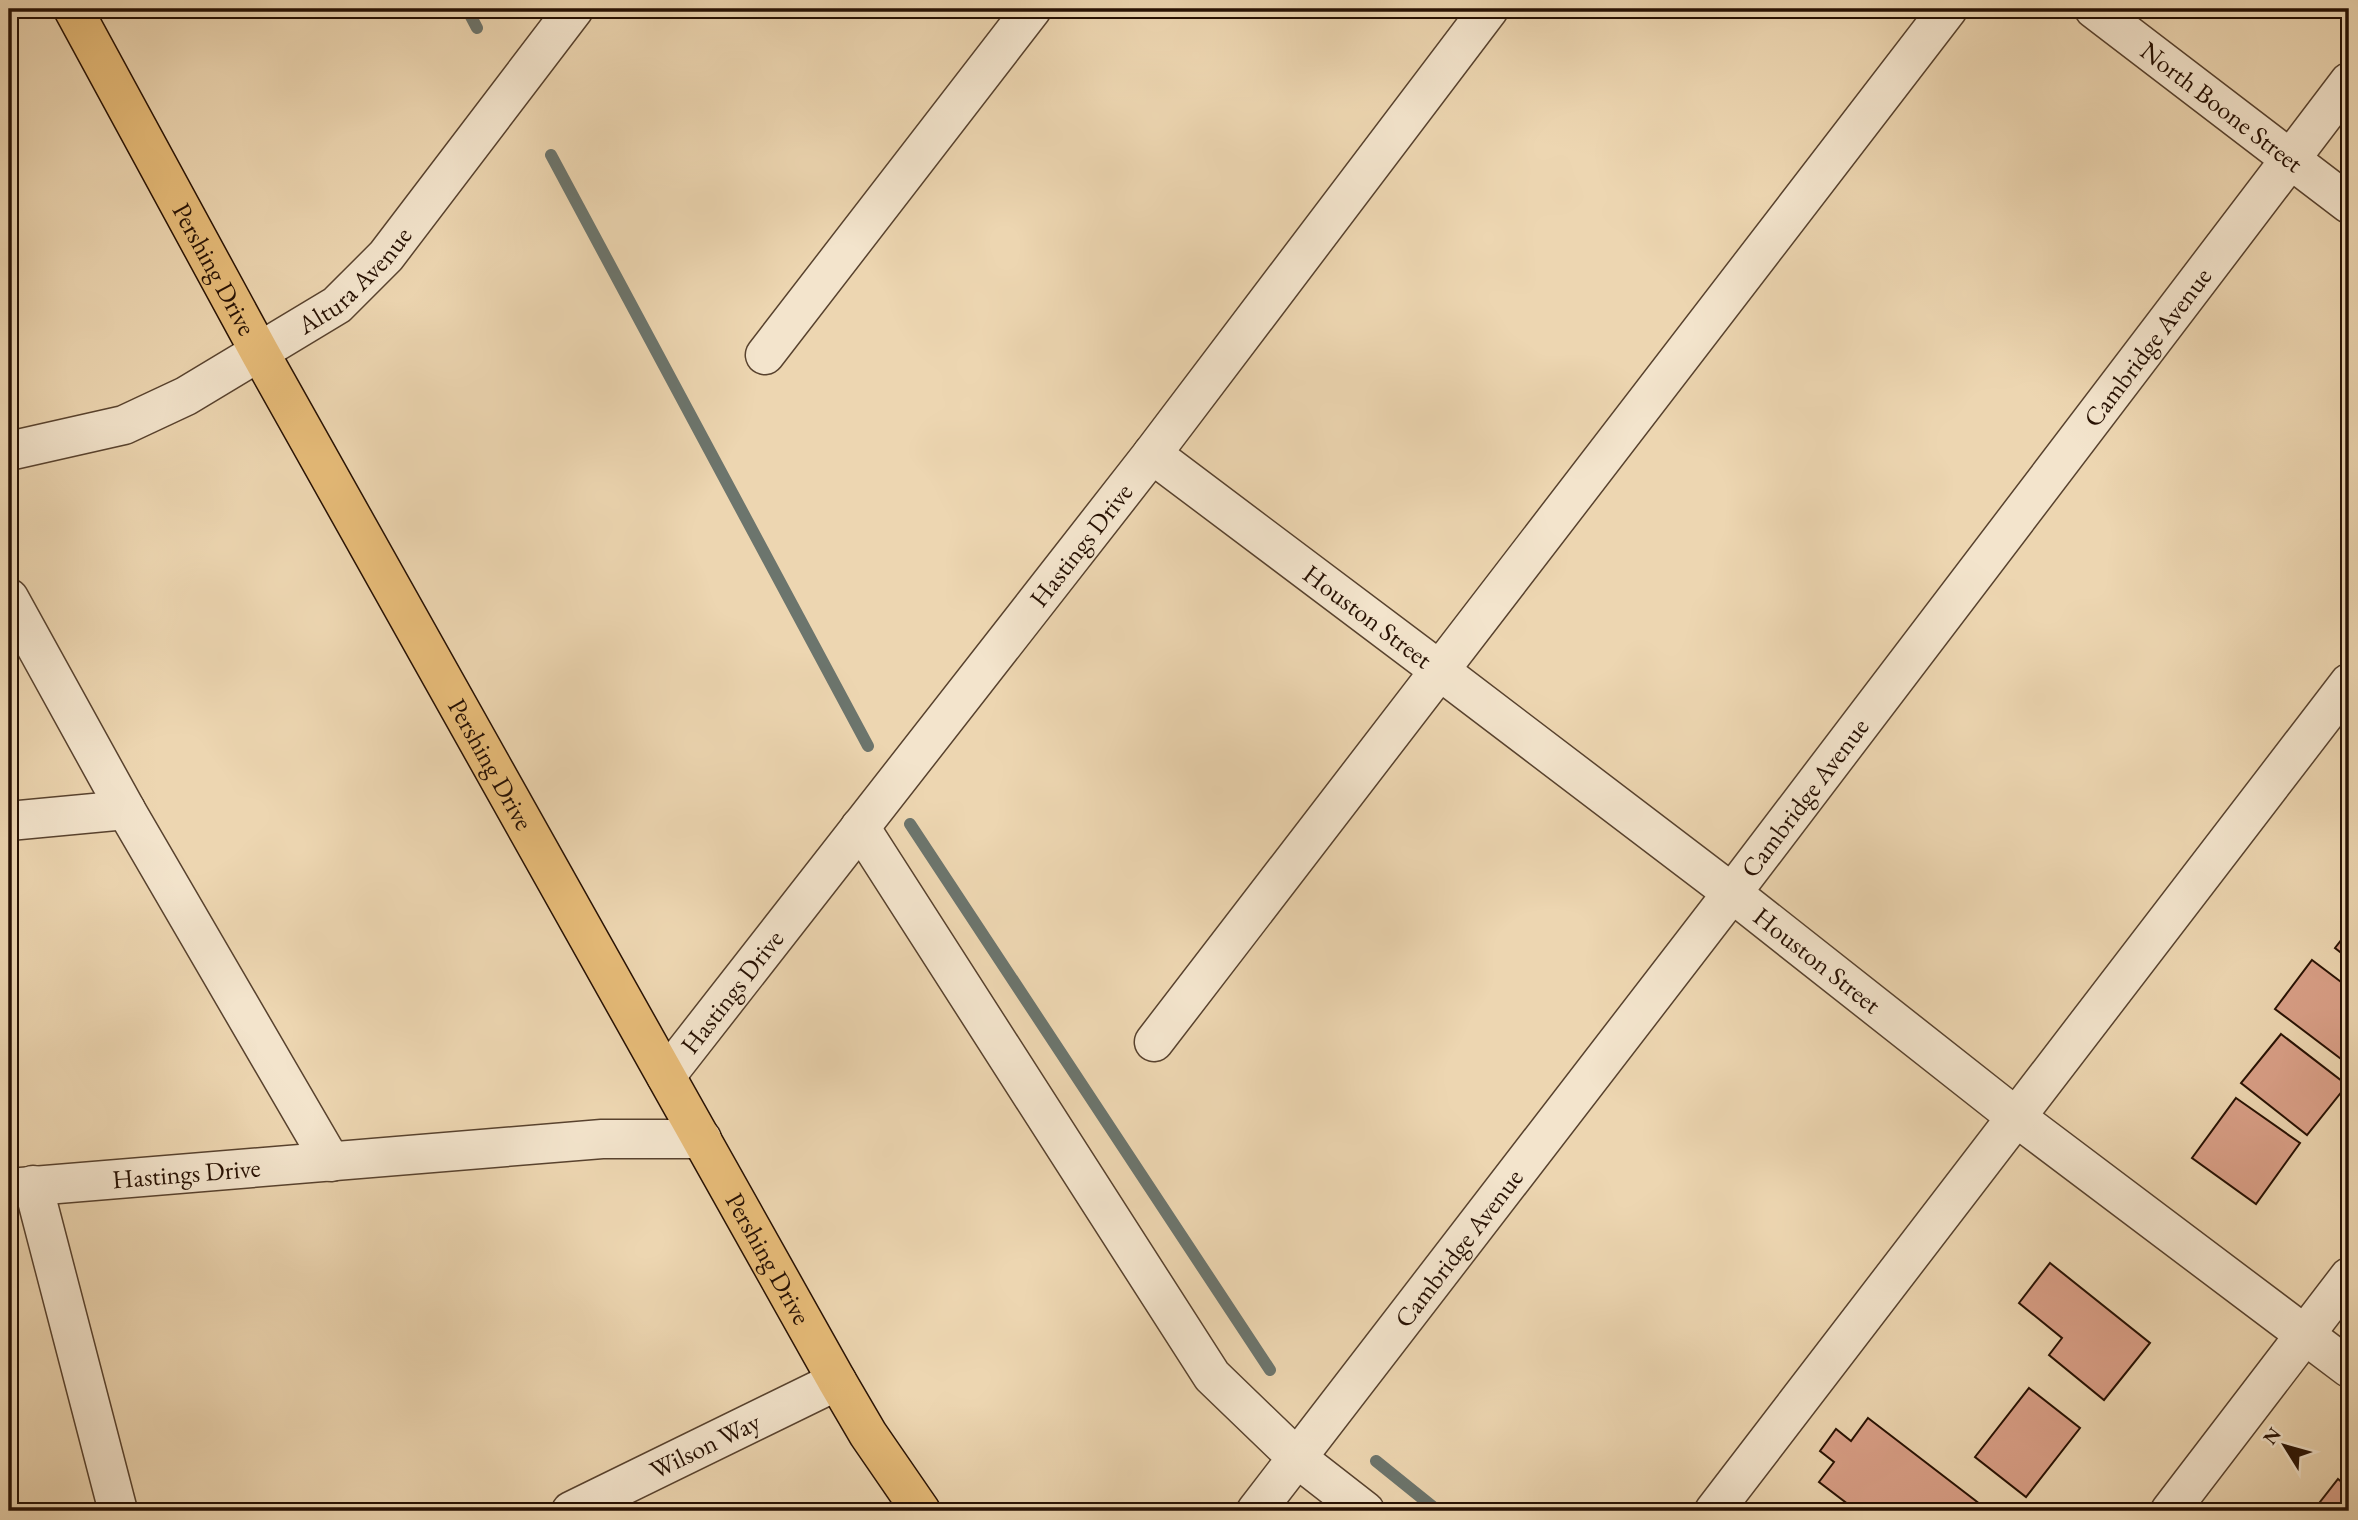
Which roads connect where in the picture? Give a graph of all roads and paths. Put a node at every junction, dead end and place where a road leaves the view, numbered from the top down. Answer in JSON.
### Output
{"nodes":[{"id":1,"x":73,"y":9,"type":"edge"},
{"id":2,"x":574,"y":9,"type":"edge"},
{"id":3,"x":1032,"y":9,"type":"edge"},
{"id":4,"x":1489,"y":9,"type":"edge"},
{"id":5,"x":1948,"y":9,"type":"edge"},
{"id":6,"x":2094,"y":9,"type":"edge"},
{"id":7,"x":2349,"y":82,"type":"edge"},
{"id":8,"x":2291,"y":158,"type":"junction"},
{"id":9,"x":2349,"y":204,"type":"edge"},
{"id":10,"x":260,"y":353,"type":"junction"},
{"id":11,"x":765,"y":355,"type":"dead end"},
{"id":12,"x":9,"y":451,"type":"edge"},
{"id":13,"x":1152,"y":454,"type":"junction"},
{"id":14,"x":9,"y":598,"type":"edge"},
{"id":15,"x":1439,"y":670,"type":"junction"},
{"id":16,"x":2349,"y":683,"type":"edge"},
{"id":17,"x":126,"y":810,"type":"junction"},
{"id":18,"x":9,"y":821,"type":"edge"},
{"id":19,"x":860,"y":827,"type":"junction"},
{"id":20,"x":1732,"y":893,"type":"junction"},
{"id":21,"x":1154,"y":1042,"type":"dead end"},
{"id":22,"x":666,"y":1076,"type":"junction"},
{"id":23,"x":2017,"y":1117,"type":"junction"},
{"id":24,"x":702,"y":1139,"type":"junction"},
{"id":25,"x":331,"y":1162,"type":"junction"},
{"id":26,"x":21,"y":1186,"type":"edge"},
{"id":27,"x":2349,"y":1277,"type":"edge"},
{"id":28,"x":2305,"y":1334,"type":"junction"},
{"id":29,"x":2349,"y":1368,"type":"edge"},
{"id":30,"x":837,"y":1381,"type":"junction"},
{"id":31,"x":1297,"y":1458,"type":"junction"},
{"id":32,"x":118,"y":1511,"type":"edge"},
{"id":33,"x":571,"y":1511,"type":"edge"},
{"id":34,"x":921,"y":1511,"type":"edge"},
{"id":35,"x":1256,"y":1511,"type":"edge"},
{"id":36,"x":1365,"y":1511,"type":"edge"},
{"id":37,"x":1714,"y":1511,"type":"edge"},
{"id":38,"x":2170,"y":1511,"type":"edge"}],
"edges":[{"from":1,"to":10,"type":"main road","name":"Pershing Drive"},
{"from":2,"to":10,"type":"street","name":"Altura Avenue"},
{"from":3,"to":11,"type":"street"},
{"from":4,"to":13,"type":"street","name":"Hastings Drive"},
{"from":5,"to":15,"type":"street"},
{"from":6,"to":8,"type":"street","name":"North Boone Street"},
{"from":7,"to":8,"type":"street","name":"Cambridge Avenue"},
{"from":8,"to":9,"type":"street","name":"North Boone Street"},
{"from":8,"to":20,"type":"street","name":"Cambridge Avenue"},
{"from":10,"to":12,"type":"street","name":"Altura Avenue"},
{"from":10,"to":22,"type":"main road","name":"Pershing Drive"},
{"from":13,"to":15,"type":"street","name":"Houston Street"},
{"from":13,"to":19,"type":"street","name":"Hastings Drive"},
{"from":14,"to":17,"type":"street"},
{"from":15,"to":20,"type":"street","name":"Houston Street"},
{"from":15,"to":21,"type":"street"},
{"from":16,"to":23,"type":"street"},
{"from":17,"to":18,"type":"street"},
{"from":17,"to":25,"type":"street"},
{"from":19,"to":22,"type":"street","name":"Hastings Drive"},
{"from":19,"to":31,"type":"street"},
{"from":20,"to":23,"type":"street","name":"Houston Street"},
{"from":20,"to":31,"type":"street","name":"Cambridge Avenue"},
{"from":22,"to":24,"type":"main road","name":"Pershing Drive"},
{"from":23,"to":28,"type":"street","name":"Houston Street"},
{"from":23,"to":37,"type":"street"},
{"from":24,"to":25,"type":"street","name":"Hastings Drive"},
{"from":24,"to":30,"type":"main road","name":"Pershing Drive"},
{"from":25,"to":26,"type":"street","name":"Hastings Drive"},
{"from":26,"to":32,"type":"street"},
{"from":27,"to":28,"type":"street"},
{"from":28,"to":29,"type":"street","name":"Houston Street"},
{"from":28,"to":38,"type":"street"},
{"from":30,"to":33,"type":"street","name":"Wilson Way"},
{"from":30,"to":34,"type":"main road","name":"Pershing Drive"},
{"from":31,"to":35,"type":"street","name":"Cambridge Avenue"},
{"from":31,"to":36,"type":"street"}]}
